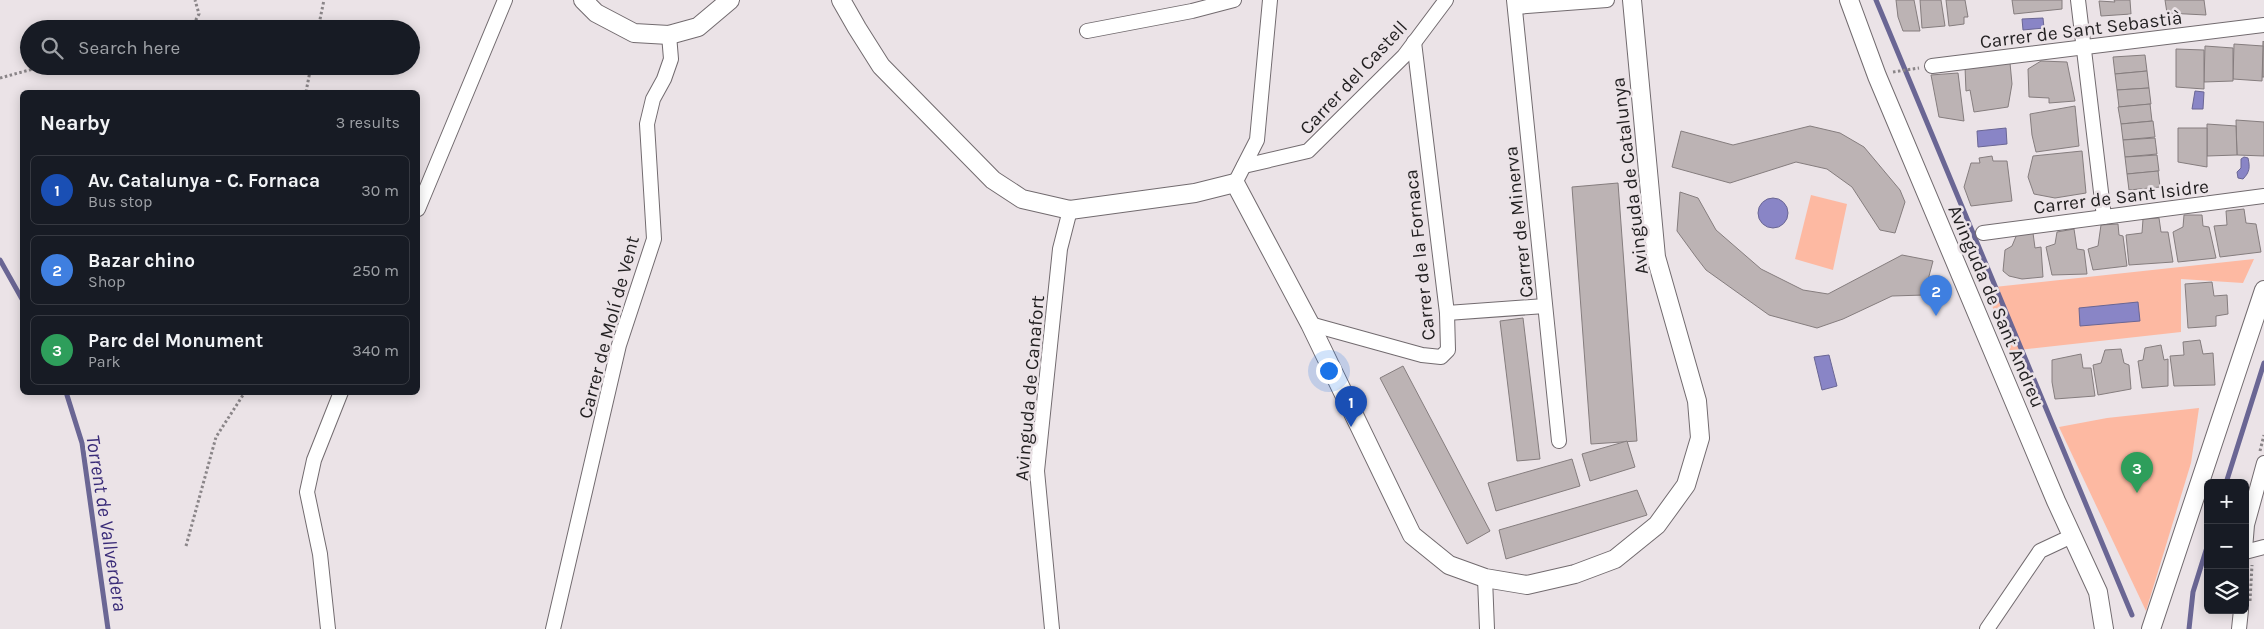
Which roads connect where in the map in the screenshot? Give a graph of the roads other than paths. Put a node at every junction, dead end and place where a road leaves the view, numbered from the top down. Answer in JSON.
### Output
{"nodes":[{"id":1,"x":504,"y":0,"type":"edge"},
{"id":2,"x":583,"y":0,"type":"edge"},
{"id":3,"x":730,"y":0,"type":"edge"},
{"id":4,"x":841,"y":0,"type":"edge"},
{"id":5,"x":1234,"y":0,"type":"edge"},
{"id":6,"x":1270,"y":0,"type":"edge"},
{"id":7,"x":1446,"y":0,"type":"edge"},
{"id":8,"x":1607,"y":0,"type":"edge"},
{"id":9,"x":1632,"y":0,"type":"edge"},
{"id":10,"x":1849,"y":0,"type":"edge"},
{"id":11,"x":2078,"y":0,"type":"edge"},
{"id":12,"x":1515,"y":4,"type":"edge"},
{"id":13,"x":2264,"y":26,"type":"edge"},
{"id":14,"x":1087,"y":30,"type":"dead end"},
{"id":15,"x":669,"y":35,"type":"junction"},
{"id":16,"x":1414,"y":42,"type":"junction"},
{"id":17,"x":2083,"y":48,"type":"junction"},
{"id":18,"x":1932,"y":66,"type":"road end"},
{"id":19,"x":1244,"y":166,"type":"junction"},
{"id":20,"x":1234,"y":183,"type":"junction"},
{"id":21,"x":2264,"y":196,"type":"edge"},
{"id":22,"x":420,"y":204,"type":"edge"},
{"id":23,"x":1070,"y":210,"type":"junction"},
{"id":24,"x":2104,"y":217,"type":"junction"},
{"id":25,"x":1983,"y":232,"type":"dead end"},
{"id":26,"x":2264,"y":290,"type":"edge"},
{"id":27,"x":1545,"y":306,"type":"junction"},
{"id":28,"x":1446,"y":313,"type":"junction"},
{"id":29,"x":1310,"y":324,"type":"junction"},
{"id":30,"x":340,"y":395,"type":"edge"},
{"id":31,"x":1559,"y":441,"type":"dead end"},
{"id":32,"x":2264,"y":463,"type":"edge"},
{"id":33,"x":2072,"y":536,"type":"junction"},
{"id":34,"x":2252,"y":549,"type":"edge"},
{"id":35,"x":1485,"y":578,"type":"junction"},
{"id":36,"x":2244,"y":614,"type":"edge"},
{"id":37,"x":328,"y":629,"type":"edge"},
{"id":38,"x":552,"y":629,"type":"edge"},
{"id":39,"x":1052,"y":629,"type":"edge"},
{"id":40,"x":1488,"y":629,"type":"edge"},
{"id":41,"x":1987,"y":629,"type":"edge"},
{"id":42,"x":2104,"y":629,"type":"edge"},
{"id":43,"x":2151,"y":629,"type":"edge"},
{"id":44,"x":2239,"y":629,"type":"edge"}],
"edges":[{"from":1,"to":22,"type":"street"},
{"from":2,"to":15,"type":"street"},
{"from":3,"to":15,"type":"street"},
{"from":4,"to":23,"type":"street"},
{"from":5,"to":14,"type":"street"},
{"from":6,"to":19,"type":"street"},
{"from":7,"to":16,"type":"street","name":"Carrer del Castell"},
{"from":8,"to":12,"type":"street"},
{"from":9,"to":35,"type":"street","name":"Avinguda de Catalunya"},
{"from":10,"to":33,"type":"street","name":"Avinguda de Sant Andreu"},
{"from":11,"to":17,"type":"street"},
{"from":12,"to":27,"type":"street","name":"Carrer de Minerva"},
{"from":13,"to":17,"type":"street","name":"Carrer de Sant Sebastià"},
{"from":15,"to":38,"type":"street","name":"Carrer de Molí de Vent"},
{"from":16,"to":19,"type":"street","name":"Carrer del Castell"},
{"from":16,"to":28,"type":"street","name":"Carrer de la Fornaca"},
{"from":17,"to":18,"type":"street","name":"Carrer de Sant Sebastià"},
{"from":17,"to":24,"type":"street"},
{"from":19,"to":20,"type":"street"},
{"from":20,"to":23,"type":"street"},
{"from":20,"to":29,"type":"street","name":"Avinguda de Catalunya"},
{"from":21,"to":24,"type":"street","name":"Carrer de Sant Isidre"},
{"from":23,"to":39,"type":"street","name":"Avinguda de Canafort"},
{"from":24,"to":25,"type":"street","name":"Carrer de Sant Isidre"},
{"from":26,"to":43,"type":"street"},
{"from":27,"to":28,"type":"street"},
{"from":27,"to":31,"type":"street","name":"Carrer de Minerva"},
{"from":28,"to":29,"type":"street","name":"Carrer de la Fornaca"},
{"from":29,"to":35,"type":"street","name":"Avinguda de Catalunya"},
{"from":30,"to":37,"type":"street"},
{"from":32,"to":34,"type":"street"},
{"from":33,"to":41,"type":"street"},
{"from":33,"to":42,"type":"street","name":"Avinguda de Sant Andreu"},
{"from":35,"to":40,"type":"street"},
{"from":36,"to":44,"type":"street"}]}
